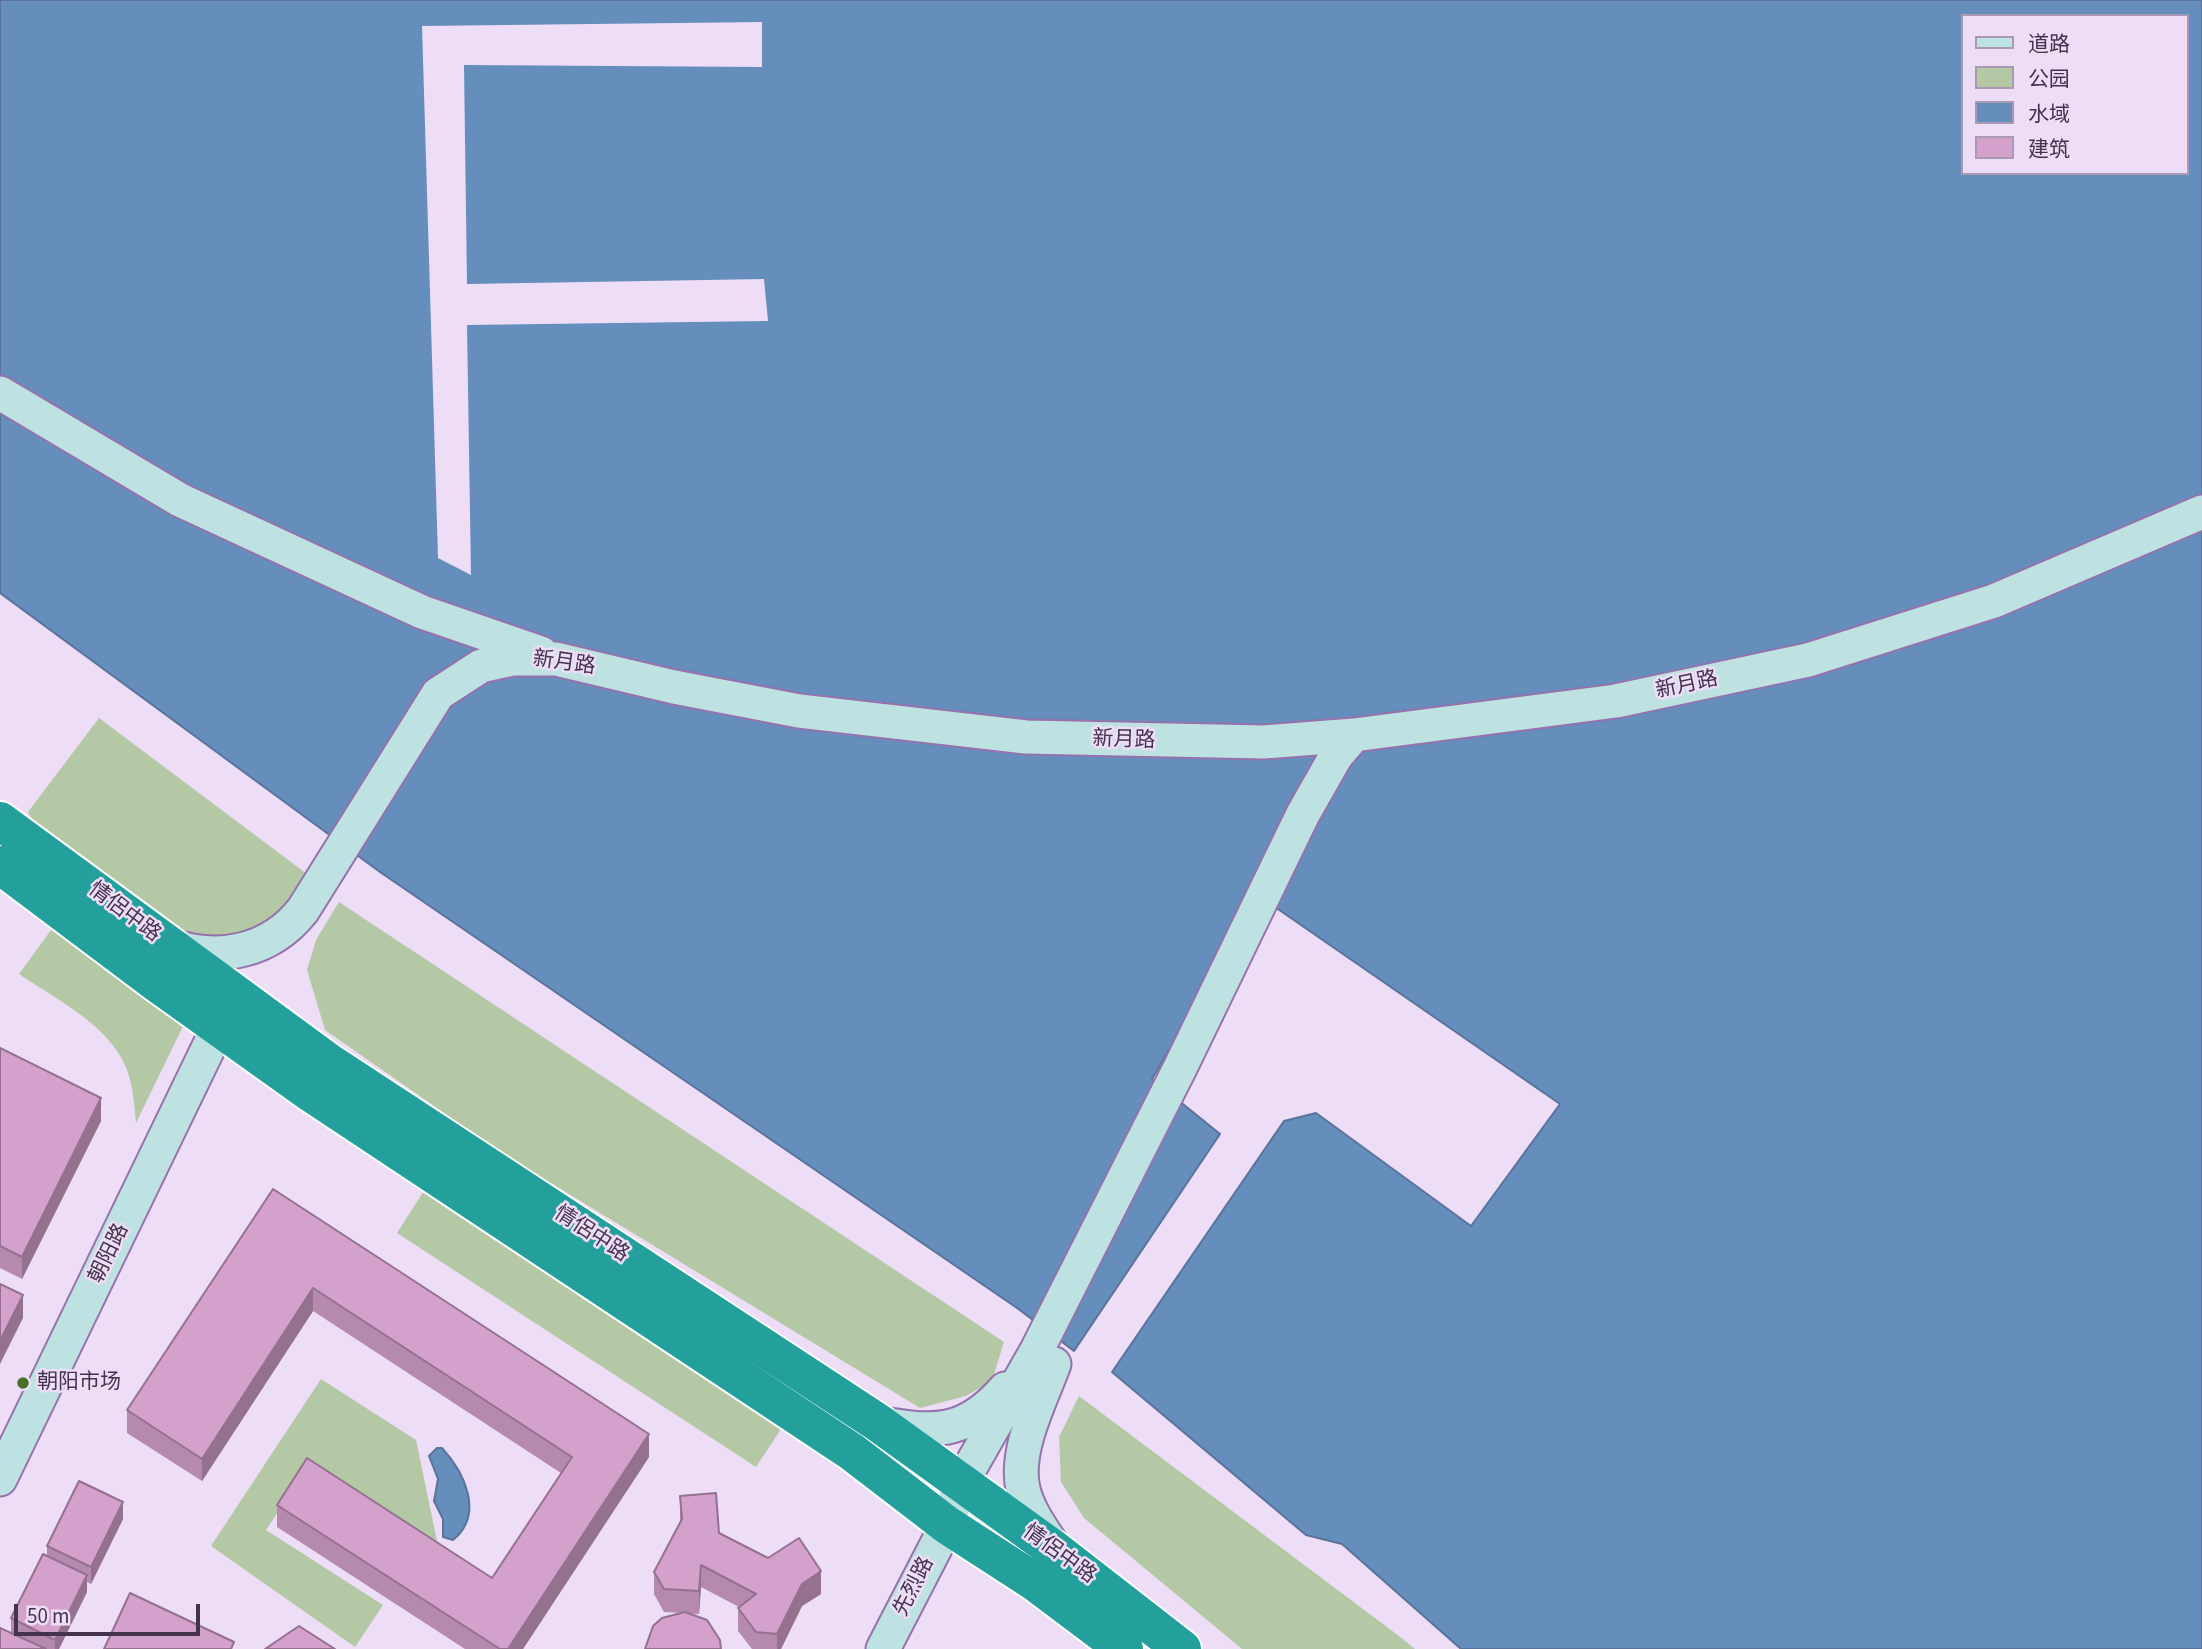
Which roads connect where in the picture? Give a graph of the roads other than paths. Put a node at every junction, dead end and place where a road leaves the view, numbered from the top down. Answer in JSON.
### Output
{"nodes":[{"id":1,"x":0,"y":393,"type":"edge"},
{"id":2,"x":2202,"y":512,"type":"edge"},
{"id":3,"x":556,"y":659,"type":"junction"},
{"id":4,"x":1416,"y":726,"type":"junction"},
{"id":5,"x":1354,"y":735,"type":"junction"},
{"id":6,"x":0,"y":821,"type":"edge"},
{"id":7,"x":0,"y":865,"type":"edge"},
{"id":8,"x":164,"y":943,"type":"junction"},
{"id":9,"x":218,"y":1028,"type":"junction"},
{"id":10,"x":1045,"y":1358,"type":"junction"},
{"id":11,"x":877,"y":1422,"type":"junction"},
{"id":12,"x":0,"y":1479,"type":"edge"},
{"id":13,"x":970,"y":1492,"type":"junction"},
{"id":14,"x":947,"y":1525,"type":"junction"},
{"id":15,"x":1056,"y":1551,"type":"junction"},
{"id":16,"x":883,"y":1649,"type":"edge"},
{"id":17,"x":1124,"y":1649,"type":"edge"},
{"id":18,"x":1182,"y":1649,"type":"edge"}],
"edges":[{"from":1,"to":3,"type":"street"},
{"from":2,"to":4,"type":"street","name":"新月路"},
{"from":3,"to":5,"type":"street","name":"新月路"},
{"from":3,"to":8,"type":"street","name":"新月路"},
{"from":4,"to":5,"type":"street","name":"新月路"},
{"from":4,"to":10,"type":"street"},
{"from":5,"to":10,"type":"street"},
{"from":6,"to":8,"type":"highway","name":"情侶中路"},
{"from":7,"to":9,"type":"highway","name":"情侶中路"},
{"from":8,"to":11,"type":"highway","name":"情侶中路"},
{"from":9,"to":12,"type":"street","name":"朝阳路"},
{"from":9,"to":14,"type":"highway","name":"情侶中路"},
{"from":10,"to":11,"type":"street"},
{"from":10,"to":13,"type":"street"},
{"from":10,"to":15,"type":"street"},
{"from":11,"to":13,"type":"highway","name":"情侶中路"},
{"from":13,"to":14,"type":"street"},
{"from":13,"to":15,"type":"highway","name":"情侶中路"},
{"from":14,"to":16,"type":"street","name":"先烈路"},
{"from":14,"to":17,"type":"highway","name":"情侶中路"},
{"from":15,"to":18,"type":"highway","name":"情侶中路"}]}
